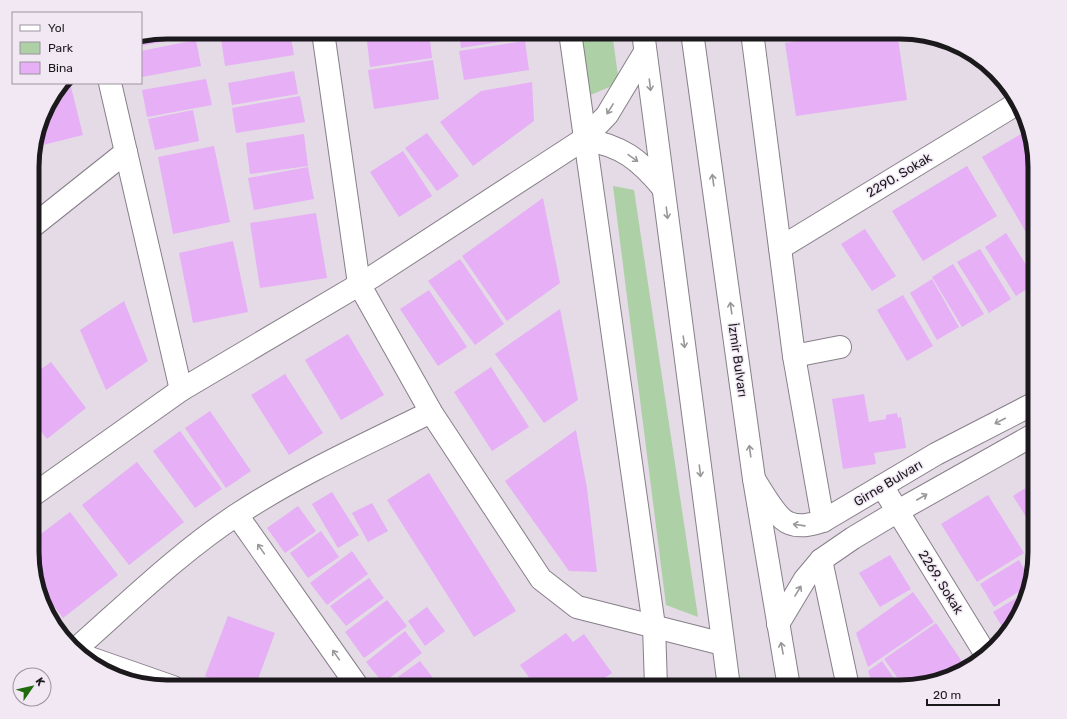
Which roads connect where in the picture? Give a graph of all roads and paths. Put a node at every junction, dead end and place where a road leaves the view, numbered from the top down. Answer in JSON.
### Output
{"nodes":[{"id":1,"x":324,"y":39,"type":"edge"},
{"id":2,"x":571,"y":39,"type":"edge"},
{"id":3,"x":693,"y":39,"type":"edge"},
{"id":4,"x":753,"y":39,"type":"edge"},
{"id":5,"x":644,"y":42,"type":"edge"},
{"id":6,"x":110,"y":84,"type":"edge"},
{"id":7,"x":1013,"y":106,"type":"edge"},
{"id":8,"x":584,"y":140,"type":"junction"},
{"id":9,"x":126,"y":152,"type":"junction"},
{"id":10,"x":664,"y":188,"type":"junction"},
{"id":11,"x":39,"y":221,"type":"edge"},
{"id":12,"x":780,"y":248,"type":"junction"},
{"id":13,"x":359,"y":284,"type":"junction"},
{"id":14,"x":840,"y":347,"type":"dead end"},
{"id":15,"x":794,"y":356,"type":"junction"},
{"id":16,"x":180,"y":390,"type":"junction"},
{"id":17,"x":1028,"y":407,"type":"edge"},
{"id":18,"x":431,"y":412,"type":"junction"},
{"id":19,"x":1028,"y":438,"type":"edge"},
{"id":20,"x":754,"y":479,"type":"junction"},
{"id":21,"x":882,"y":486,"type":"junction"},
{"id":22,"x":39,"y":491,"type":"edge"},
{"id":23,"x":898,"y":512,"type":"junction"},
{"id":24,"x":237,"y":515,"type":"junction"},
{"id":25,"x":823,"y":521,"type":"junction"},
{"id":26,"x":821,"y":560,"type":"junction"},
{"id":27,"x":778,"y":624,"type":"junction"},
{"id":28,"x":654,"y":626,"type":"junction"},
{"id":29,"x":723,"y":644,"type":"junction"},
{"id":30,"x":80,"y":645,"type":"edge"},
{"id":31,"x":983,"y":649,"type":"edge"},
{"id":32,"x":103,"y":663,"type":"edge"},
{"id":33,"x":150,"y":679,"type":"edge"},
{"id":34,"x":353,"y":680,"type":"edge"},
{"id":35,"x":656,"y":680,"type":"edge"},
{"id":36,"x":728,"y":680,"type":"edge"},
{"id":37,"x":788,"y":680,"type":"edge"},
{"id":38,"x":847,"y":680,"type":"edge"}],
"edges":[{"from":1,"to":13,"type":"main road"},
{"from":2,"to":8,"type":"main road"},
{"from":20,"to":3,"type":"main road","name":"İzmir Bulvarı","one_way":true},
{"from":4,"to":12,"type":"main road"},
{"from":5,"to":8,"type":"main road","one_way":true},
{"from":5,"to":10,"type":"main road","one_way":true},
{"from":6,"to":9,"type":"main road"},
{"from":7,"to":12,"type":"main road","name":"2290. Sokak"},
{"from":8,"to":10,"type":"main road","one_way":true},
{"from":8,"to":13,"type":"main road"},
{"from":8,"to":28,"type":"main road"},
{"from":9,"to":11,"type":"main road"},
{"from":9,"to":16,"type":"main road"},
{"from":10,"to":29,"type":"main road","one_way":true},
{"from":12,"to":15,"type":"main road"},
{"from":13,"to":16,"type":"main road"},
{"from":13,"to":18,"type":"main road"},
{"from":14,"to":15,"type":"main road"},
{"from":15,"to":25,"type":"main road"},
{"from":16,"to":22,"type":"main road"},
{"from":17,"to":21,"type":"main road","name":"Girne Bulvarı","one_way":true},
{"from":18,"to":24,"type":"main road"},
{"from":18,"to":28,"type":"main road"},
{"from":23,"to":19,"type":"main road","one_way":true},
{"from":25,"to":20,"type":"main road","name":"Girne Bulvarı","one_way":true},
{"from":20,"to":27,"type":"main road","name":"İzmir Bulvarı"},
{"from":21,"to":23,"type":"main road","name":"2269. Sokak"},
{"from":21,"to":25,"type":"main road","name":"Girne Bulvarı"},
{"from":23,"to":26,"type":"main road"},
{"from":23,"to":31,"type":"main road","name":"2269. Sokak"},
{"from":24,"to":30,"type":"main road"},
{"from":34,"to":24,"type":"main road","one_way":true},
{"from":27,"to":26,"type":"main road","one_way":true},
{"from":26,"to":38,"type":"main road"},
{"from":37,"to":27,"type":"main road","name":"İzmir Bulvarı","one_way":true},
{"from":28,"to":29,"type":"main road"},
{"from":28,"to":35,"type":"main road"},
{"from":29,"to":36,"type":"main road"},
{"from":32,"to":33,"type":"main road"}]}
